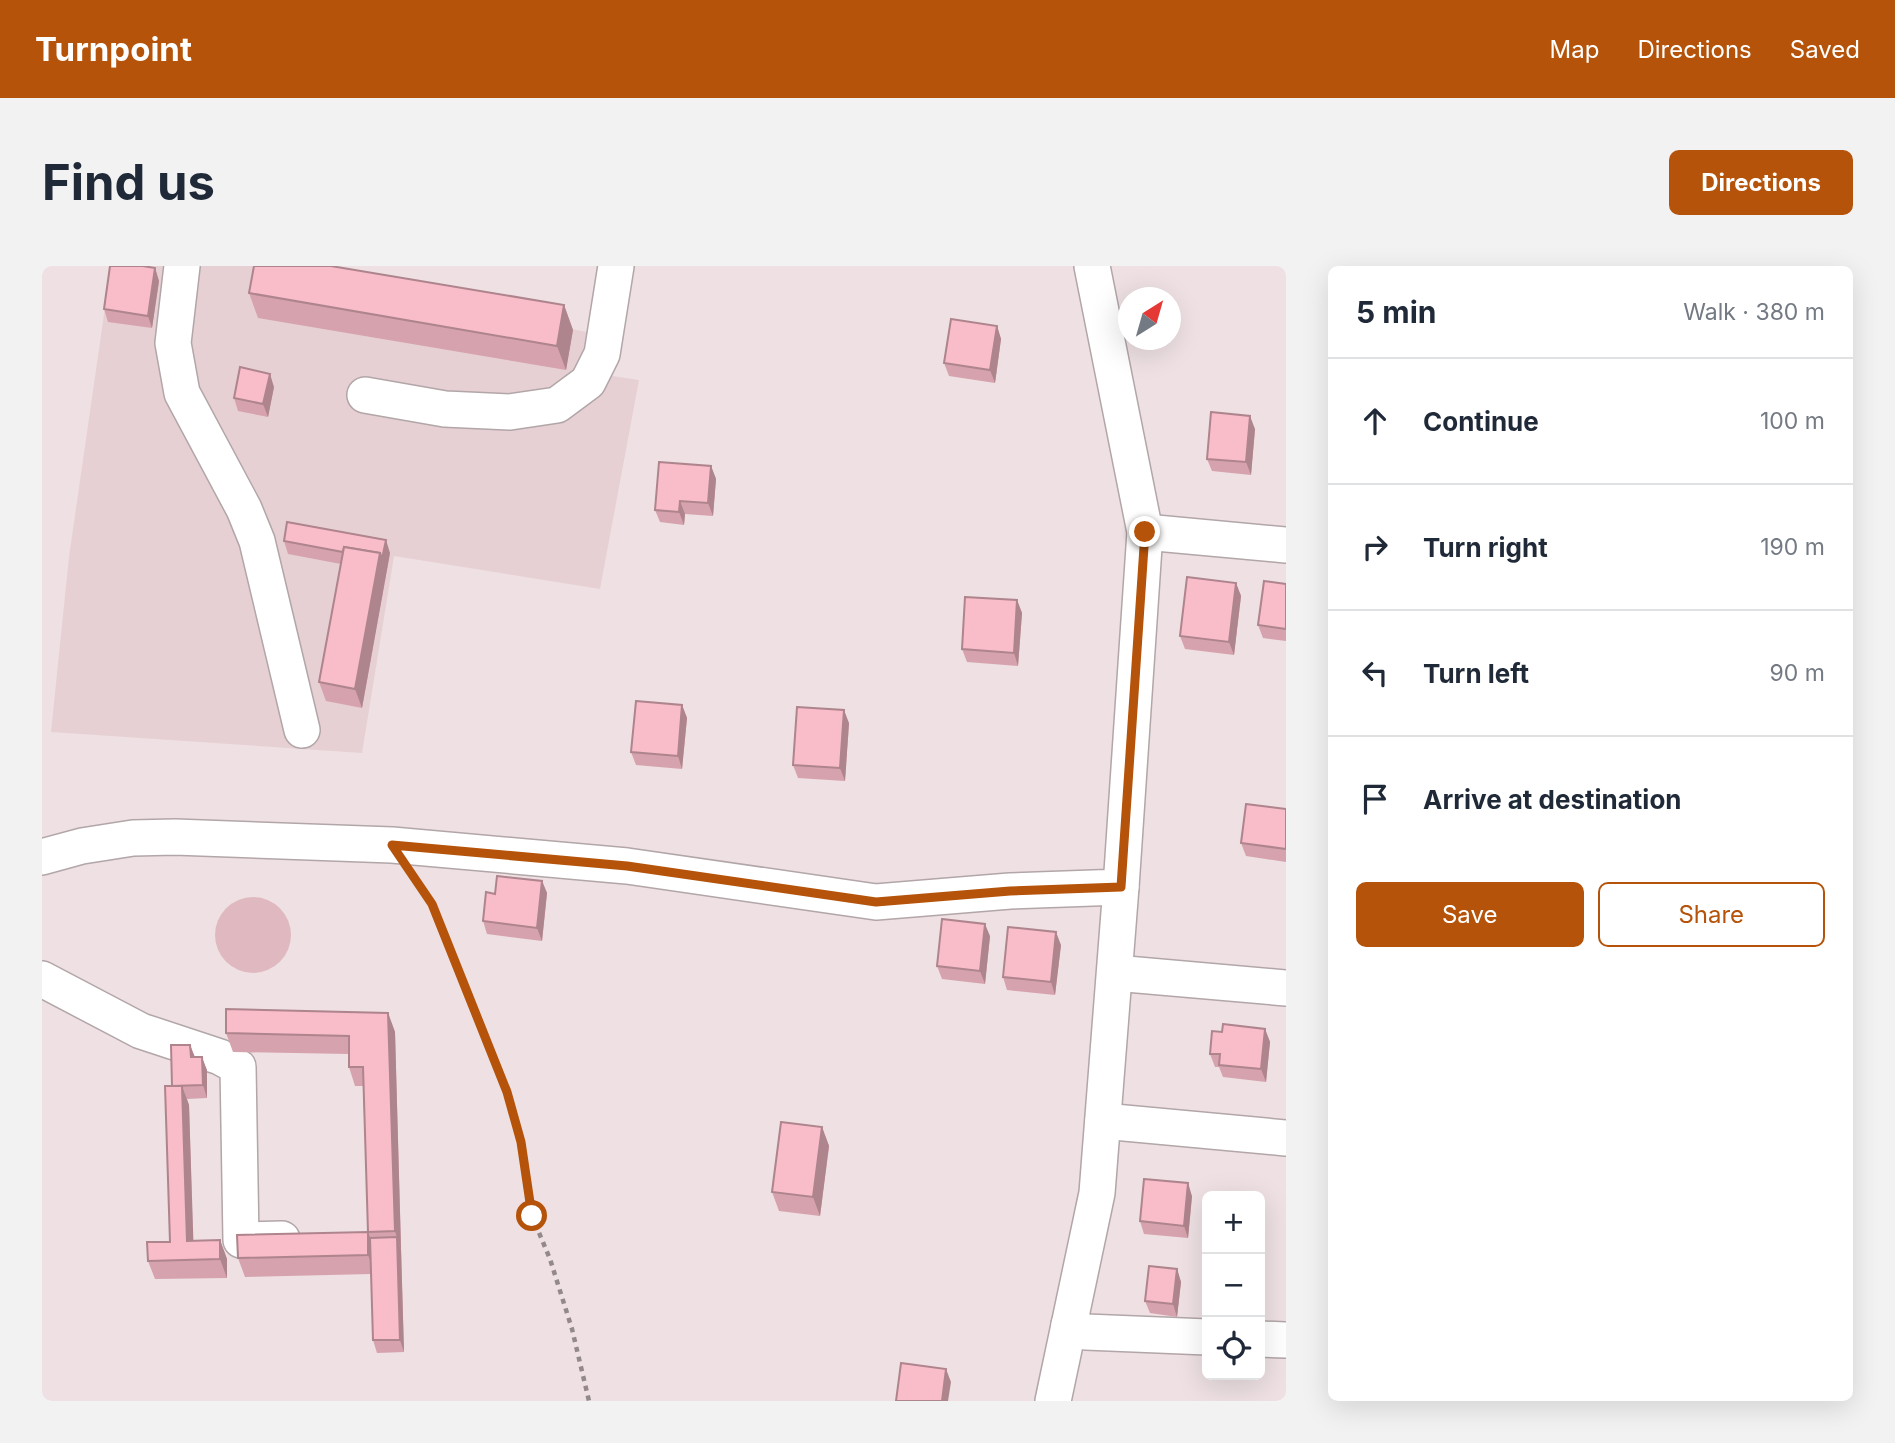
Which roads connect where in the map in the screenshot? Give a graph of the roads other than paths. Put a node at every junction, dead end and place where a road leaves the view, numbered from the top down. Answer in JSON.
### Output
{"nodes":[{"id":1,"x":182,"y":266,"type":"edge"},
{"id":2,"x":616,"y":266,"type":"edge"},
{"id":3,"x":1092,"y":266,"type":"edge"},
{"id":4,"x":365,"y":395,"type":"dead end"},
{"id":5,"x":1145,"y":532,"type":"junction"},
{"id":6,"x":1286,"y":545,"type":"edge"},
{"id":7,"x":302,"y":730,"type":"dead end"},
{"id":8,"x":42,"y":858,"type":"edge"},
{"id":9,"x":1121,"y":887,"type":"junction"},
{"id":10,"x":1115,"y":973,"type":"junction"},
{"id":11,"x":42,"y":979,"type":"edge"},
{"id":12,"x":1286,"y":988,"type":"edge"},
{"id":13,"x":1103,"y":1121,"type":"junction"},
{"id":14,"x":1286,"y":1138,"type":"edge"},
{"id":15,"x":320,"y":1238,"type":"edge"},
{"id":16,"x":1069,"y":1325,"type":"junction"},
{"id":17,"x":1202,"y":1337,"type":"edge"},
{"id":18,"x":1265,"y":1339,"type":"edge"},
{"id":19,"x":1286,"y":1340,"type":"edge"},
{"id":20,"x":1053,"y":1401,"type":"edge"}],
"edges":[{"from":1,"to":7,"type":"street"},
{"from":2,"to":4,"type":"street"},
{"from":3,"to":5,"type":"street"},
{"from":5,"to":6,"type":"street"},
{"from":5,"to":9,"type":"street"},
{"from":8,"to":9,"type":"street"},
{"from":9,"to":10,"type":"street"},
{"from":10,"to":12,"type":"street"},
{"from":10,"to":13,"type":"street"},
{"from":11,"to":15,"type":"street"},
{"from":13,"to":14,"type":"street"},
{"from":13,"to":16,"type":"street"},
{"from":16,"to":17,"type":"street"},
{"from":16,"to":20,"type":"street"},
{"from":18,"to":19,"type":"street"}]}
